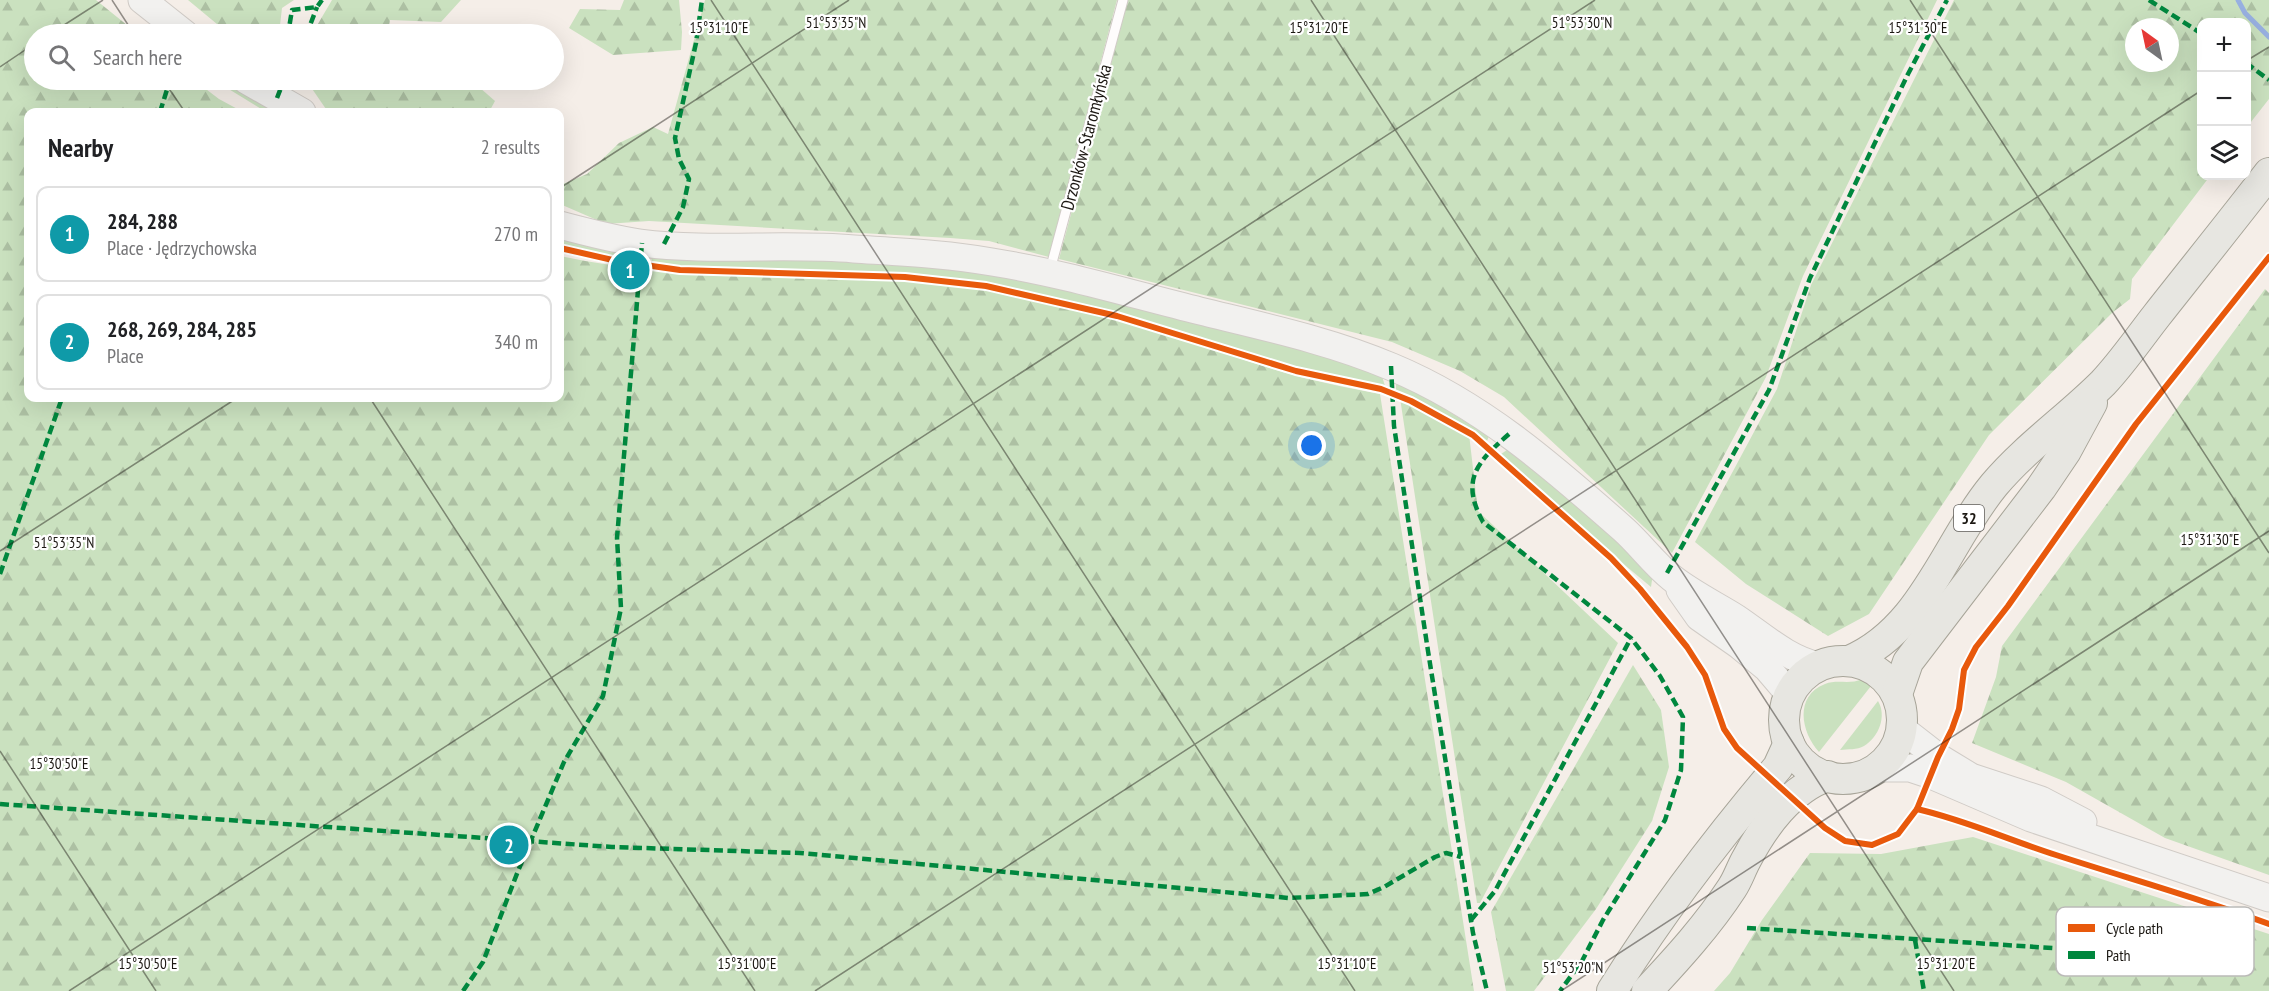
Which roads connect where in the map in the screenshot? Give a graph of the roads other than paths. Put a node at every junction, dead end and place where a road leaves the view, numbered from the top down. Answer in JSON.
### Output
{"nodes":[{"id":1,"x":142,"y":0,"type":"edge"},
{"id":2,"x":1123,"y":0,"type":"edge"},
{"id":3,"x":172,"y":24,"type":"edge"},
{"id":4,"x":264,"y":90,"type":"edge"},
{"id":5,"x":295,"y":108,"type":"edge"},
{"id":6,"x":2269,"y":173,"type":"edge"},
{"id":7,"x":564,"y":226,"type":"edge"},
{"id":8,"x":1049,"y":273,"type":"junction"},
{"id":9,"x":2103,"y":382,"type":"junction"},
{"id":10,"x":1673,"y":579,"type":"junction"},
{"id":11,"x":1849,"y":661,"type":"junction"},
{"id":12,"x":1819,"y":666,"type":"junction"},
{"id":13,"x":1896,"y":694,"type":"junction"},
{"id":14,"x":1790,"y":695,"type":"junction"},
{"id":15,"x":1902,"y":729,"type":"junction"},
{"id":16,"x":1789,"y":743,"type":"junction"},
{"id":17,"x":1876,"y":768,"type":"junction"},
{"id":18,"x":1828,"y":777,"type":"junction"},
{"id":19,"x":2124,"y":849,"type":"junction"},
{"id":20,"x":2269,"y":898,"type":"edge"},
{"id":21,"x":1612,"y":991,"type":"edge"},
{"id":22,"x":1647,"y":991,"type":"edge"}],
"edges":[{"from":1,"to":3,"type":"main road"},
{"from":2,"to":8,"type":"lane","name":"Drzonków-Staromłyńska"},
{"from":4,"to":5,"type":"main road"},
{"from":6,"to":9,"type":"main road","number":"32"},
{"from":7,"to":8,"type":"main road"},
{"from":8,"to":10,"type":"main road"},
{"from":9,"to":11,"type":"main road","number":"32"},
{"from":9,"to":13,"type":"main road","number":"32"},
{"from":10,"to":12,"type":"main road"},
{"from":10,"to":14,"type":"main road"},
{"from":11,"to":12,"type":"main road","number":"32"},
{"from":11,"to":13,"type":"main road"},
{"from":12,"to":14,"type":"main road"},
{"from":13,"to":15,"type":"main road"},
{"from":14,"to":16,"type":"main road"},
{"from":15,"to":17,"type":"main road"},
{"from":15,"to":19,"type":"main road"},
{"from":16,"to":18,"type":"main road"},
{"from":16,"to":21,"type":"main road"},
{"from":17,"to":18,"type":"main road"},
{"from":17,"to":19,"type":"main road"},
{"from":18,"to":22,"type":"main road"},
{"from":19,"to":20,"type":"main road"}]}
